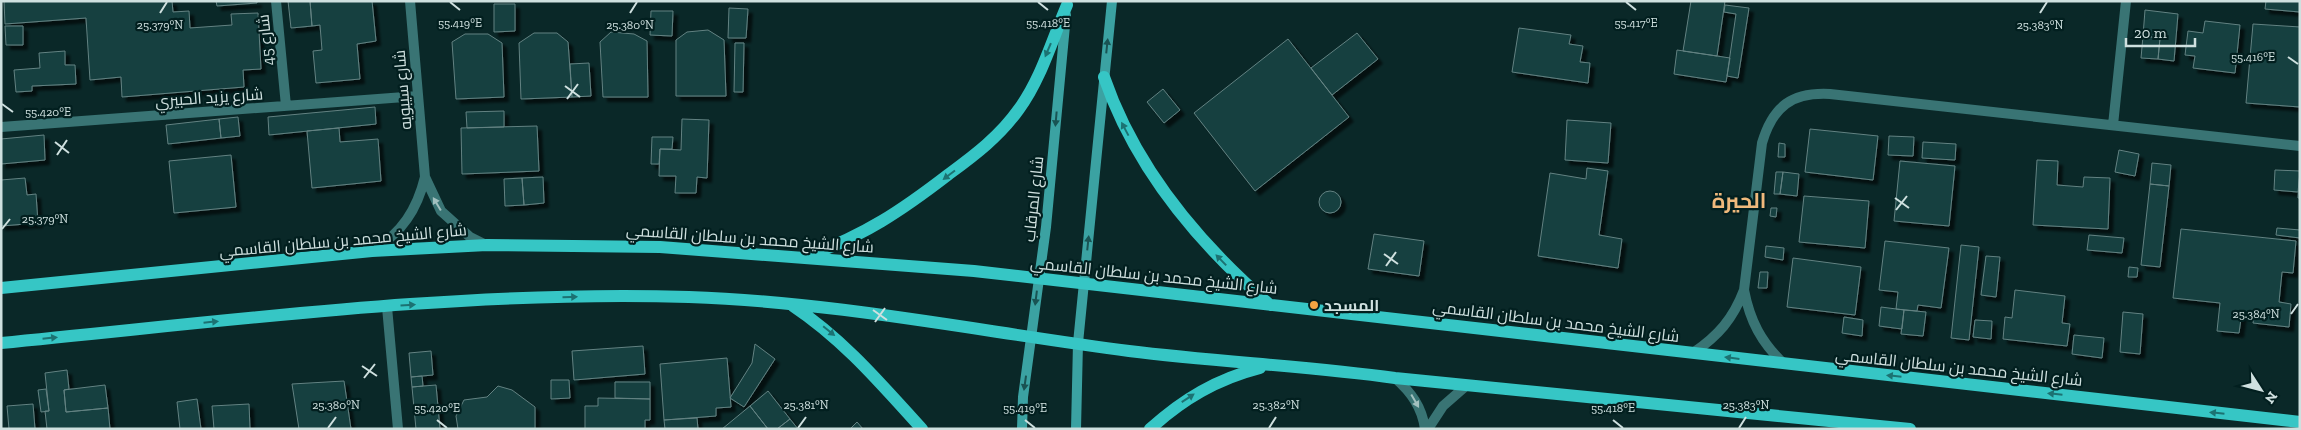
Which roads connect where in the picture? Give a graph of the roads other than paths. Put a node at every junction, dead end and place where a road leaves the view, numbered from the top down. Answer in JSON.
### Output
{"nodes":[{"id":1,"x":276,"y":1,"type":"edge"},
{"id":2,"x":410,"y":1,"type":"edge"},
{"id":3,"x":1112,"y":1,"type":"edge"},
{"id":4,"x":2126,"y":1,"type":"edge"},
{"id":5,"x":1067,"y":3,"type":"edge"},
{"id":6,"x":1104,"y":77,"type":"junction"},
{"id":7,"x":418,"y":96,"type":"junction"},
{"id":8,"x":286,"y":106,"type":"junction"},
{"id":9,"x":2113,"y":125,"type":"junction"},
{"id":10,"x":1,"y":127,"type":"edge"},
{"id":11,"x":2300,"y":146,"type":"edge"},
{"id":12,"x":425,"y":177,"type":"junction"},
{"id":13,"x":487,"y":245,"type":"junction"},
{"id":14,"x":372,"y":251,"type":"junction"},
{"id":15,"x":803,"y":257,"type":"junction"},
{"id":16,"x":1039,"y":279,"type":"junction"},
{"id":17,"x":1084,"y":284,"type":"junction"},
{"id":18,"x":1,"y":288,"type":"edge"},
{"id":19,"x":1744,"y":290,"type":"junction"},
{"id":20,"x":789,"y":303,"type":"junction"},
{"id":21,"x":1270,"y":305,"type":"junction"},
{"id":22,"x":387,"y":306,"type":"junction"},
{"id":23,"x":1031,"y":337,"type":"junction"},
{"id":24,"x":1,"y":343,"type":"edge"},
{"id":25,"x":1078,"y":344,"type":"junction"},
{"id":26,"x":1692,"y":353,"type":"junction"},
{"id":27,"x":1784,"y":364,"type":"junction"},
{"id":28,"x":1270,"y":365,"type":"junction"},
{"id":29,"x":1396,"y":378,"type":"junction"},
{"id":30,"x":1467,"y":385,"type":"junction"},
{"id":31,"x":2300,"y":422,"type":"edge"},
{"id":32,"x":398,"y":429,"type":"edge"},
{"id":33,"x":922,"y":429,"type":"edge"},
{"id":34,"x":1022,"y":429,"type":"edge"},
{"id":35,"x":1076,"y":429,"type":"edge"},
{"id":36,"x":1150,"y":429,"type":"edge"},
{"id":37,"x":1427,"y":429,"type":"edge"},
{"id":38,"x":1910,"y":429,"type":"edge"}],
"edges":[{"from":1,"to":8,"type":"street","name":"شارع 45"},
{"from":2,"to":7,"type":"street","name":"شارع سيبويه"},
{"from":6,"to":3,"type":"main road","one_way":true},
{"from":4,"to":9,"type":"street"},
{"from":5,"to":15,"type":"main road","one_way":true},
{"from":5,"to":16,"type":"main road","name":"شارع المرقاب","one_way":true},
{"from":17,"to":6,"type":"main road","one_way":true},
{"from":21,"to":6,"type":"main road","one_way":true},
{"from":7,"to":8,"type":"street","name":"شارع يزيد الحبيري"},
{"from":7,"to":12,"type":"street","name":"شارع سيبويه"},
{"from":8,"to":10,"type":"street","name":"شارع يزيد الحبيري"},
{"from":9,"to":11,"type":"street"},
{"from":9,"to":19,"type":"street"},
{"from":13,"to":12,"type":"street","name":"شارع سيبويه","one_way":true},
{"from":12,"to":14,"type":"street","name":"شارع سيبويه"},
{"from":13,"to":14,"type":"main road","name":"شارع الشيخ محمد بن سلطان القاسمي"},
{"from":13,"to":15,"type":"main road","name":"شارع الشيخ محمد بن سلطان القاسمي"},
{"from":14,"to":18,"type":"main road","name":"شارع الشيخ محمد بن سلطان القاسمي"},
{"from":15,"to":16,"type":"main road","name":"شارع الشيخ محمد بن سلطان القاسمي"},
{"from":16,"to":17,"type":"main road","name":"شارع الشيخ محمد بن سلطان القاسمي"},
{"from":16,"to":23,"type":"main road","name":"شارع المرقاب","one_way":true},
{"from":17,"to":21,"type":"main road","name":"شارع الشيخ محمد بن سلطان القاسمي"},
{"from":17,"to":25,"type":"main road"},
{"from":19,"to":26,"type":"street"},
{"from":19,"to":27,"type":"street"},
{"from":22,"to":20,"type":"main road","one_way":true},
{"from":20,"to":23,"type":"main road"},
{"from":20,"to":33,"type":"main road","one_way":true},
{"from":21,"to":26,"type":"main road","name":"شارع الشيخ محمد بن سلطان القاسمي"},
{"from":24,"to":22,"type":"main road","one_way":true},
{"from":22,"to":32,"type":"street"},
{"from":23,"to":25,"type":"main road"},
{"from":23,"to":34,"type":"main road","name":"شارع المرقاب","one_way":true},
{"from":25,"to":28,"type":"main road"},
{"from":25,"to":35,"type":"main road"},
{"from":27,"to":26,"type":"main road","name":"شارع الشيخ محمد بن سلطان القاسمي","one_way":true},
{"from":31,"to":27,"type":"main road","name":"شارع الشيخ محمد بن سلطان القاسمي","one_way":true},
{"from":28,"to":29,"type":"main road"},
{"from":36,"to":28,"type":"main road","one_way":true},
{"from":29,"to":30,"type":"main road"},
{"from":29,"to":37,"type":"street","one_way":true},
{"from":30,"to":37,"type":"street"},
{"from":30,"to":38,"type":"main road"}]}
